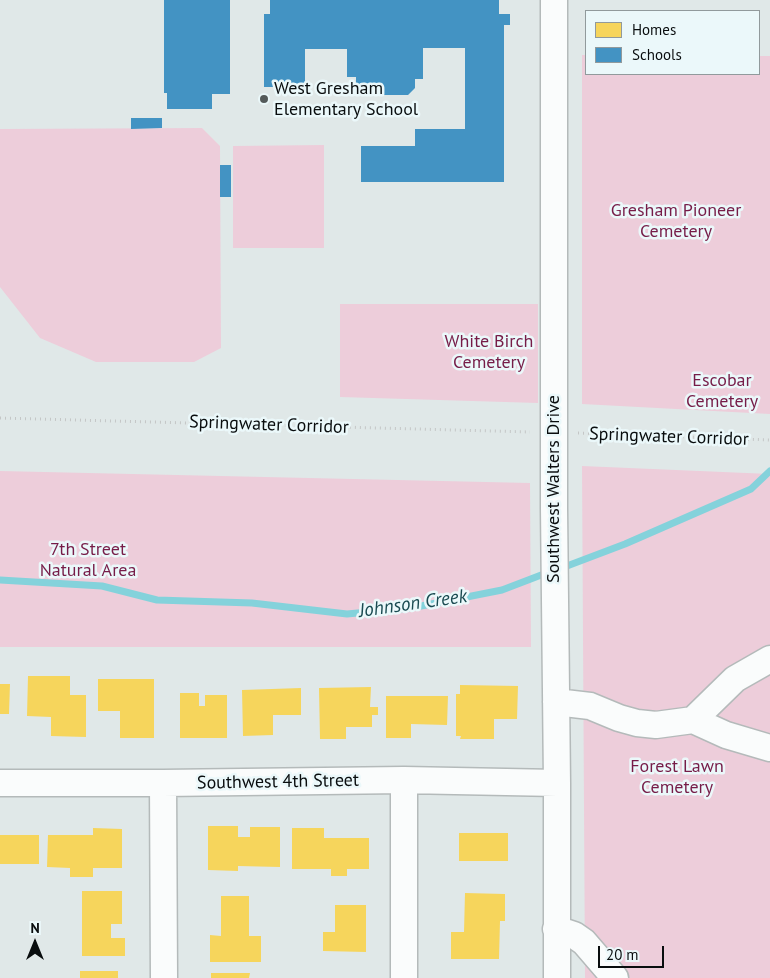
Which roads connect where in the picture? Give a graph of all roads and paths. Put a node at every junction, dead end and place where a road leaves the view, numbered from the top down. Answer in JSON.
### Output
{"nodes":[{"id":1,"x":554,"y":0,"type":"edge"},
{"id":2,"x":0,"y":418,"type":"edge"},
{"id":3,"x":538,"y":432,"type":"dead end"},
{"id":4,"x":576,"y":433,"type":"dead end"},
{"id":5,"x":770,"y":440,"type":"edge"},
{"id":6,"x":770,"y":659,"type":"edge"},
{"id":7,"x":556,"y":702,"type":"junction"},
{"id":8,"x":693,"y":720,"type":"junction"},
{"id":9,"x":770,"y":748,"type":"edge"},
{"id":10,"x":404,"y":780,"type":"junction"},
{"id":11,"x":0,"y":783,"type":"edge"},
{"id":12,"x":163,"y":783,"type":"junction"},
{"id":13,"x":557,"y":783,"type":"junction"},
{"id":14,"x":556,"y":929,"type":"junction"},
{"id":15,"x":164,"y":978,"type":"edge"},
{"id":16,"x":404,"y":978,"type":"edge"},
{"id":17,"x":556,"y":978,"type":"edge"},
{"id":18,"x":615,"y":978,"type":"edge"}],
"edges":[{"from":1,"to":7,"type":"street","name":"Southwest Walters Drive"},
{"from":2,"to":3,"type":"path","name":"Springwater Corridor"},
{"from":4,"to":5,"type":"path","name":"Springwater Corridor"},
{"from":6,"to":8,"type":"street"},
{"from":7,"to":8,"type":"street"},
{"from":7,"to":13,"type":"street","name":"Southwest Walters Drive"},
{"from":8,"to":9,"type":"street"},
{"from":10,"to":12,"type":"street","name":"Southwest 4th Street"},
{"from":10,"to":13,"type":"street","name":"Southwest 4th Street"},
{"from":10,"to":16,"type":"street"},
{"from":11,"to":12,"type":"street","name":"Southwest 4th Street"},
{"from":12,"to":15,"type":"street"},
{"from":13,"to":14,"type":"street","name":"Southwest Walters Drive"},
{"from":14,"to":17,"type":"street","name":"Southwest Walters Drive"},
{"from":14,"to":18,"type":"street"}]}
